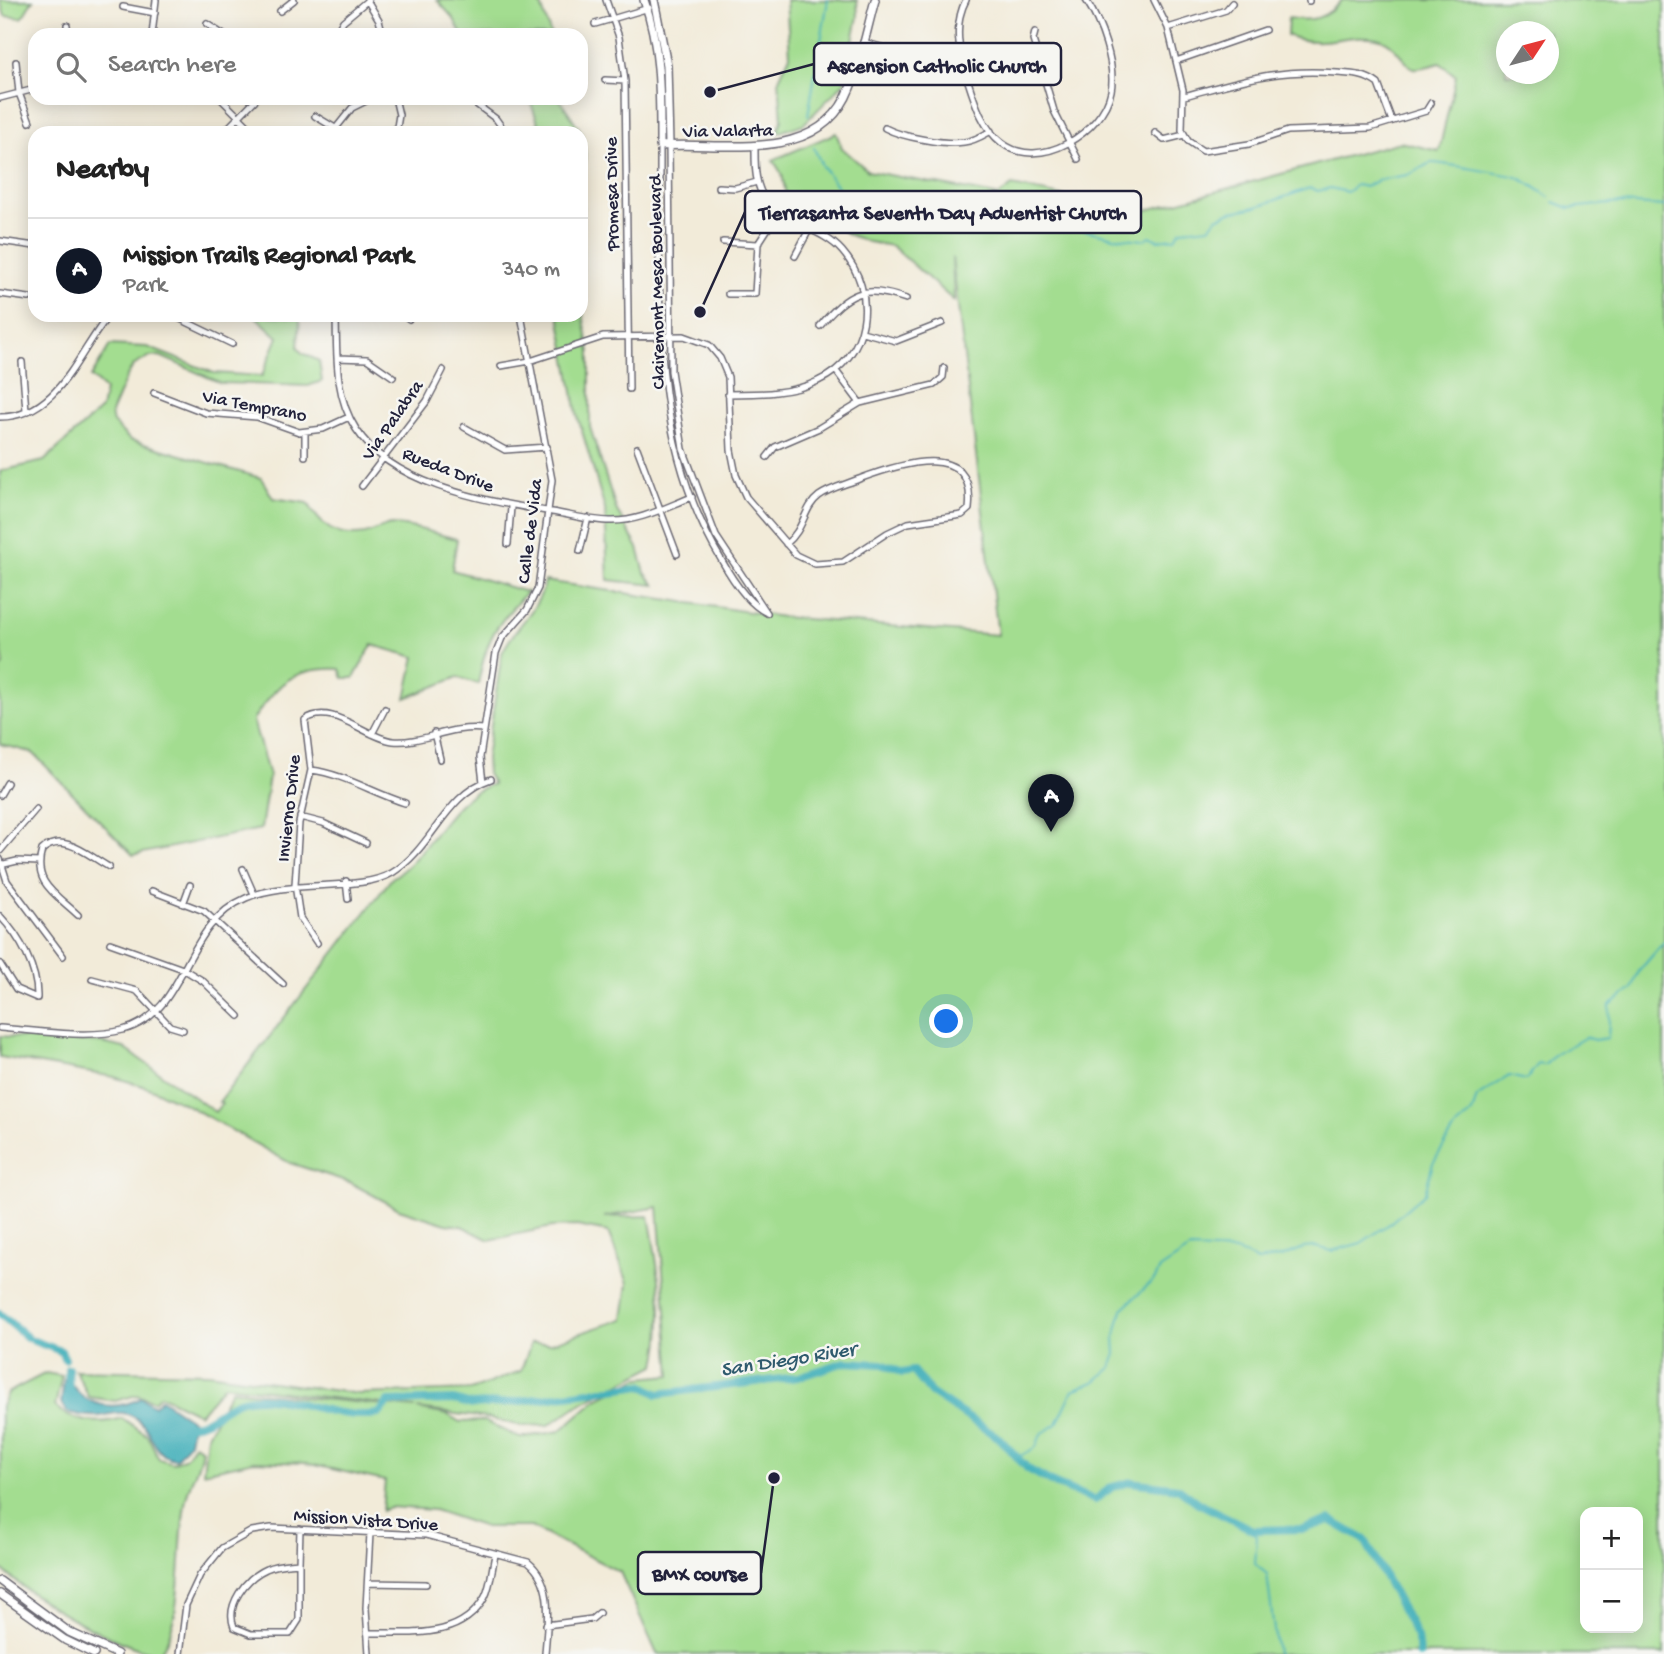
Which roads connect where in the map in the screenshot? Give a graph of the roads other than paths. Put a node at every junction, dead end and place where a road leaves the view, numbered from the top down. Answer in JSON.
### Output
{"nodes":[{"id":1,"x":156,"y":0,"type":"edge"},
{"id":2,"x":294,"y":0,"type":"edge"},
{"id":3,"x":368,"y":0,"type":"edge"},
{"id":4,"x":606,"y":0,"type":"edge"},
{"id":5,"x":644,"y":0,"type":"edge"},
{"id":6,"x":875,"y":0,"type":"edge"},
{"id":7,"x":966,"y":0,"type":"edge"},
{"id":8,"x":1086,"y":0,"type":"edge"},
{"id":9,"x":1154,"y":0,"type":"edge"},
{"id":10,"x":1232,"y":3,"type":"dead end"},
{"id":11,"x":652,"y":5,"type":"edge"},
{"id":12,"x":124,"y":7,"type":"dead end"},
{"id":13,"x":280,"y":11,"type":"dead end"},
{"id":14,"x":155,"y":13,"type":"junction"},
{"id":15,"x":614,"y":20,"type":"junction"},
{"id":16,"x":208,"y":24,"type":"dead end"},
{"id":17,"x":595,"y":24,"type":"dead end"},
{"id":18,"x":67,"y":25,"type":"dead end"},
{"id":19,"x":67,"y":28,"type":"edge"},
{"id":20,"x":153,"y":28,"type":"edge"},
{"id":21,"x":214,"y":28,"type":"edge"},
{"id":22,"x":339,"y":28,"type":"edge"},
{"id":23,"x":381,"y":28,"type":"edge"},
{"id":24,"x":1168,"y":28,"type":"junction"},
{"id":25,"x":1265,"y":30,"type":"dead end"},
{"id":26,"x":1035,"y":32,"type":"dead end"},
{"id":27,"x":863,"y":42,"type":"junction"},
{"id":28,"x":962,"y":57,"type":"junction"},
{"id":29,"x":1176,"y":61,"type":"junction"},
{"id":30,"x":16,"y":62,"type":"dead end"},
{"id":31,"x":605,"y":80,"type":"dead end"},
{"id":32,"x":625,"y":80,"type":"junction"},
{"id":33,"x":28,"y":91,"type":"edge"},
{"id":34,"x":19,"y":93,"type":"junction"},
{"id":35,"x":1184,"y":96,"type":"junction"},
{"id":36,"x":0,"y":99,"type":"edge"},
{"id":37,"x":1431,"y":103,"type":"dead end"},
{"id":38,"x":227,"y":105,"type":"edge"},
{"id":39,"x":250,"y":105,"type":"edge"},
{"id":40,"x":358,"y":105,"type":"edge"},
{"id":41,"x":397,"y":105,"type":"edge"},
{"id":42,"x":477,"y":105,"type":"edge"},
{"id":43,"x":239,"y":116,"type":"junction"},
{"id":44,"x":315,"y":116,"type":"dead end"},
{"id":45,"x":1392,"y":121,"type":"junction"},
{"id":46,"x":30,"y":122,"type":"dead end"},
{"id":47,"x":230,"y":126,"type":"edge"},
{"id":48,"x":248,"y":126,"type":"edge"},
{"id":49,"x":327,"y":126,"type":"edge"},
{"id":50,"x":337,"y":126,"type":"edge"},
{"id":51,"x":398,"y":126,"type":"edge"},
{"id":52,"x":501,"y":126,"type":"edge"},
{"id":53,"x":885,"y":128,"type":"dead end"},
{"id":54,"x":991,"y":131,"type":"junction"},
{"id":55,"x":1155,"y":133,"type":"dead end"},
{"id":56,"x":1184,"y":135,"type":"junction"},
{"id":57,"x":1068,"y":142,"type":"junction"},
{"id":58,"x":755,"y":145,"type":"junction"},
{"id":59,"x":664,"y":146,"type":"junction"},
{"id":60,"x":1078,"y":159,"type":"dead end"},
{"id":61,"x":757,"y":182,"type":"junction"},
{"id":62,"x":718,"y":187,"type":"dead end"},
{"id":63,"x":778,"y":214,"type":"junction"},
{"id":64,"x":810,"y":228,"type":"junction"},
{"id":65,"x":0,"y":241,"type":"edge"},
{"id":66,"x":723,"y":242,"type":"dead end"},
{"id":67,"x":758,"y":244,"type":"junction"},
{"id":68,"x":28,"y":245,"type":"edge"},
{"id":69,"x":795,"y":256,"type":"dead end"},
{"id":70,"x":0,"y":294,"type":"edge"},
{"id":71,"x":728,"y":294,"type":"dead end"},
{"id":72,"x":864,"y":294,"type":"junction"},
{"id":73,"x":28,"y":298,"type":"edge"},
{"id":74,"x":906,"y":299,"type":"dead end"},
{"id":75,"x":104,"y":322,"type":"edge"},
{"id":76,"x":186,"y":322,"type":"edge"},
{"id":77,"x":336,"y":322,"type":"edge"},
{"id":78,"x":522,"y":322,"type":"edge"},
{"id":79,"x":942,"y":323,"type":"dead end"},
{"id":80,"x":820,"y":326,"type":"dead end"},
{"id":81,"x":862,"y":332,"type":"junction"},
{"id":82,"x":662,"y":336,"type":"junction"},
{"id":83,"x":671,"y":336,"type":"junction"},
{"id":84,"x":629,"y":337,"type":"junction"},
{"id":85,"x":232,"y":344,"type":"dead end"},
{"id":86,"x":338,"y":359,"type":"junction"},
{"id":87,"x":530,"y":361,"type":"junction"},
{"id":88,"x":22,"y":362,"type":"dead end"},
{"id":89,"x":501,"y":366,"type":"dead end"},
{"id":90,"x":944,"y":368,"type":"dead end"},
{"id":91,"x":443,"y":370,"type":"dead end"},
{"id":92,"x":836,"y":371,"type":"junction"},
{"id":93,"x":393,"y":377,"type":"dead end"},
{"id":94,"x":629,"y":389,"type":"dead end"},
{"id":95,"x":155,"y":393,"type":"dead end"},
{"id":96,"x":728,"y":394,"type":"junction"},
{"id":97,"x":860,"y":403,"type":"junction"},
{"id":98,"x":26,"y":410,"type":"junction"},
{"id":99,"x":0,"y":417,"type":"edge"},
{"id":100,"x":349,"y":417,"type":"junction"},
{"id":101,"x":464,"y":427,"type":"dead end"},
{"id":102,"x":305,"y":432,"type":"junction"},
{"id":103,"x":547,"y":447,"type":"junction"},
{"id":104,"x":637,"y":448,"type":"dead end"},
{"id":105,"x":305,"y":456,"type":"dead end"},
{"id":106,"x":768,"y":457,"type":"dead end"},
{"id":107,"x":384,"y":459,"type":"junction"},
{"id":108,"x":362,"y":486,"type":"dead end"},
{"id":109,"x":698,"y":494,"type":"junction"},
{"id":110,"x":690,"y":498,"type":"junction"},
{"id":111,"x":511,"y":507,"type":"junction"},
{"id":112,"x":659,"y":510,"type":"junction"},
{"id":113,"x":550,"y":511,"type":"junction"},
{"id":114,"x":588,"y":518,"type":"junction"},
{"id":115,"x":508,"y":544,"type":"dead end"},
{"id":116,"x":786,"y":544,"type":"junction"},
{"id":117,"x":580,"y":551,"type":"dead end"},
{"id":118,"x":677,"y":554,"type":"dead end"},
{"id":119,"x":385,"y":709,"type":"dead end"},
{"id":120,"x":484,"y":729,"type":"junction"},
{"id":121,"x":435,"y":733,"type":"junction"},
{"id":122,"x":372,"y":734,"type":"junction"},
{"id":123,"x":440,"y":759,"type":"dead end"},
{"id":124,"x":311,"y":769,"type":"junction"},
{"id":125,"x":491,"y":779,"type":"dead end"},
{"id":126,"x":483,"y":782,"type":"junction"},
{"id":127,"x":7,"y":783,"type":"dead end"},
{"id":128,"x":0,"y":795,"type":"edge"},
{"id":129,"x":405,"y":803,"type":"dead end"},
{"id":130,"x":36,"y":809,"type":"dead end"},
{"id":131,"x":300,"y":817,"type":"junction"},
{"id":132,"x":366,"y":843,"type":"dead end"},
{"id":133,"x":0,"y":851,"type":"edge"},
{"id":134,"x":0,"y":859,"type":"edge"},
{"id":135,"x":39,"y":862,"type":"junction"},
{"id":136,"x":0,"y":865,"type":"edge"},
{"id":137,"x":109,"y":867,"type":"dead end"},
{"id":138,"x":243,"y":869,"type":"dead end"},
{"id":139,"x":346,"y":881,"type":"junction"},
{"id":140,"x":190,"y":885,"type":"dead end"},
{"id":141,"x":295,"y":885,"type":"junction"},
{"id":142,"x":152,"y":891,"type":"dead end"},
{"id":143,"x":254,"y":894,"type":"junction"},
{"id":144,"x":348,"y":899,"type":"dead end"},
{"id":145,"x":183,"y":904,"type":"junction"},
{"id":146,"x":78,"y":915,"type":"dead end"},
{"id":147,"x":0,"y":916,"type":"edge"},
{"id":148,"x":215,"y":919,"type":"junction"},
{"id":149,"x":110,"y":943,"type":"dead end"},
{"id":150,"x":317,"y":943,"type":"dead end"},
{"id":151,"x":63,"y":956,"type":"dead end"},
{"id":152,"x":0,"y":964,"type":"edge"},
{"id":153,"x":183,"y":969,"type":"junction"},
{"id":154,"x":92,"y":979,"type":"dead end"},
{"id":155,"x":283,"y":984,"type":"dead end"},
{"id":156,"x":157,"y":1011,"type":"junction"},
{"id":157,"x":239,"y":1016,"type":"dead end"},
{"id":158,"x":0,"y":1028,"type":"edge"},
{"id":159,"x":183,"y":1030,"type":"dead end"},
{"id":160,"x":300,"y":1529,"type":"junction"},
{"id":161,"x":370,"y":1533,"type":"junction"},
{"id":162,"x":495,"y":1555,"type":"junction"},
{"id":163,"x":299,"y":1563,"type":"junction"},
{"id":164,"x":0,"y":1581,"type":"edge"},
{"id":165,"x":369,"y":1583,"type":"junction"},
{"id":166,"x":425,"y":1584,"type":"dead end"},
{"id":167,"x":0,"y":1594,"type":"edge"},
{"id":168,"x":599,"y":1613,"type":"dead end"},
{"id":169,"x":546,"y":1625,"type":"junction"},
{"id":170,"x":367,"y":1633,"type":"junction"},
{"id":171,"x":94,"y":1654,"type":"edge"},
{"id":172,"x":117,"y":1654,"type":"edge"},
{"id":173,"x":180,"y":1654,"type":"edge"},
{"id":174,"x":369,"y":1654,"type":"edge"},
{"id":175,"x":545,"y":1654,"type":"edge"}],
"edges":[{"from":1,"to":14,"type":"street"},
{"from":2,"to":13,"type":"street"},
{"from":3,"to":22,"type":"street"},
{"from":3,"to":23,"type":"street"},
{"from":4,"to":15,"type":"street","name":"Promesa Drive"},
{"from":5,"to":11,"type":"main road","name":"Clairemont Mesa Boulevard"},
{"from":6,"to":27,"type":"main road","name":"Via Valarta"},
{"from":7,"to":28,"type":"street"},
{"from":8,"to":57,"type":"street"},
{"from":9,"to":24,"type":"street"},
{"from":10,"to":24,"type":"street"},
{"from":11,"to":15,"type":"street"},
{"from":11,"to":59,"type":"main road","name":"Clairemont Mesa Boulevard"},
{"from":12,"to":14,"type":"street"},
{"from":14,"to":20,"type":"street"},
{"from":15,"to":17,"type":"street"},
{"from":15,"to":32,"type":"street","name":"Promesa Drive"},
{"from":16,"to":21,"type":"street"},
{"from":18,"to":19,"type":"street"},
{"from":24,"to":29,"type":"street"},
{"from":25,"to":29,"type":"street"},
{"from":26,"to":57,"type":"street"},
{"from":27,"to":28,"type":"street"},
{"from":27,"to":58,"type":"main road","name":"Via Valarta"},
{"from":28,"to":54,"type":"street"},
{"from":29,"to":35,"type":"street"},
{"from":30,"to":34,"type":"street"},
{"from":31,"to":32,"type":"street"},
{"from":32,"to":84,"type":"street","name":"Promesa Drive"},
{"from":33,"to":34,"type":"street"},
{"from":34,"to":36,"type":"street"},
{"from":34,"to":46,"type":"street"},
{"from":35,"to":45,"type":"street"},
{"from":35,"to":56,"type":"street"},
{"from":37,"to":45,"type":"street"},
{"from":38,"to":43,"type":"street"},
{"from":39,"to":43,"type":"street"},
{"from":40,"to":50,"type":"street"},
{"from":41,"to":51,"type":"street"},
{"from":42,"to":52,"type":"street"},
{"from":43,"to":47,"type":"street"},
{"from":43,"to":48,"type":"street"},
{"from":44,"to":49,"type":"street"},
{"from":45,"to":56,"type":"street"},
{"from":53,"to":54,"type":"street"},
{"from":54,"to":57,"type":"street"},
{"from":55,"to":56,"type":"street"},
{"from":57,"to":60,"type":"street"},
{"from":58,"to":59,"type":"main road","name":"Via Valarta"},
{"from":58,"to":61,"type":"street"},
{"from":59,"to":82,"type":"street","name":"Clairemont Mesa Boulevard"},
{"from":59,"to":83,"type":"street","name":"Clairemont Mesa Boulevard"},
{"from":61,"to":62,"type":"street"},
{"from":61,"to":63,"type":"street"},
{"from":63,"to":64,"type":"street"},
{"from":63,"to":67,"type":"street"},
{"from":64,"to":69,"type":"street"},
{"from":64,"to":72,"type":"street"},
{"from":65,"to":68,"type":"street"},
{"from":66,"to":67,"type":"street"},
{"from":67,"to":71,"type":"street"},
{"from":70,"to":73,"type":"street"},
{"from":72,"to":74,"type":"street"},
{"from":72,"to":80,"type":"street"},
{"from":72,"to":81,"type":"street"},
{"from":75,"to":98,"type":"street"},
{"from":76,"to":85,"type":"street"},
{"from":77,"to":86,"type":"street","name":"Rueda Drive"},
{"from":78,"to":87,"type":"street","name":"Calle de Vida"},
{"from":79,"to":81,"type":"street"},
{"from":81,"to":92,"type":"street"},
{"from":82,"to":83,"type":"street"},
{"from":82,"to":84,"type":"street"},
{"from":82,"to":110,"type":"street","name":"Clairemont Mesa Boulevard"},
{"from":83,"to":96,"type":"street"},
{"from":83,"to":109,"type":"street","name":"Clairemont Mesa Boulevard"},
{"from":84,"to":87,"type":"street"},
{"from":84,"to":94,"type":"street","name":"Promesa Drive"},
{"from":86,"to":93,"type":"street"},
{"from":86,"to":100,"type":"street","name":"Rueda Drive"},
{"from":87,"to":89,"type":"street"},
{"from":87,"to":103,"type":"street","name":"Calle de Vida"},
{"from":88,"to":98,"type":"street"},
{"from":90,"to":97,"type":"street"},
{"from":91,"to":107,"type":"street","name":"Via Palabra"},
{"from":92,"to":96,"type":"street"},
{"from":92,"to":97,"type":"street"},
{"from":95,"to":102,"type":"street","name":"Via Temprano"},
{"from":96,"to":116,"type":"street"},
{"from":97,"to":106,"type":"street"},
{"from":98,"to":99,"type":"street"},
{"from":100,"to":102,"type":"street","name":"Via Temprano"},
{"from":100,"to":107,"type":"street","name":"Rueda Drive"},
{"from":101,"to":103,"type":"street"},
{"from":102,"to":105,"type":"street"},
{"from":103,"to":113,"type":"street","name":"Calle de Vida"},
{"from":104,"to":112,"type":"street"},
{"from":107,"to":108,"type":"street","name":"Via Palabra"},
{"from":107,"to":111,"type":"street","name":"Rueda Drive"},
{"from":109,"to":110,"type":"street","name":"Rueda Drive"},
{"from":109,"to":110,"type":"street","name":"Clairemont Mesa Boulevard"},
{"from":110,"to":112,"type":"street","name":"Rueda Drive"},
{"from":111,"to":113,"type":"street","name":"Rueda Drive"},
{"from":111,"to":115,"type":"street"},
{"from":112,"to":114,"type":"street","name":"Rueda Drive"},
{"from":112,"to":118,"type":"street"},
{"from":113,"to":114,"type":"street","name":"Rueda Drive"},
{"from":113,"to":120,"type":"street","name":"Calle de Vida"},
{"from":114,"to":117,"type":"street"},
{"from":116,"to":116,"type":"street"},
{"from":119,"to":122,"type":"street"},
{"from":120,"to":121,"type":"street"},
{"from":120,"to":126,"type":"street","name":"Calle de Vida"},
{"from":121,"to":122,"type":"street"},
{"from":121,"to":123,"type":"street"},
{"from":122,"to":124,"type":"street","name":"Invierno Drive"},
{"from":124,"to":129,"type":"street"},
{"from":124,"to":131,"type":"street","name":"Invierno Drive"},
{"from":125,"to":126,"type":"street"},
{"from":126,"to":139,"type":"street"},
{"from":127,"to":128,"type":"street"},
{"from":130,"to":133,"type":"street"},
{"from":131,"to":132,"type":"street"},
{"from":131,"to":141,"type":"street","name":"Invierno Drive"},
{"from":134,"to":136,"type":"street"},
{"from":135,"to":136,"type":"street"},
{"from":135,"to":137,"type":"street"},
{"from":135,"to":146,"type":"street"},
{"from":136,"to":151,"type":"street"},
{"from":138,"to":143,"type":"street"},
{"from":139,"to":141,"type":"street"},
{"from":139,"to":144,"type":"street"},
{"from":140,"to":145,"type":"street"},
{"from":141,"to":143,"type":"street"},
{"from":141,"to":150,"type":"street","name":"Invierno Drive"},
{"from":142,"to":145,"type":"street"},
{"from":143,"to":148,"type":"street"},
{"from":145,"to":148,"type":"street"},
{"from":147,"to":152,"type":"street"},
{"from":148,"to":153,"type":"street"},
{"from":148,"to":155,"type":"street"},
{"from":149,"to":153,"type":"street"},
{"from":153,"to":156,"type":"street"},
{"from":153,"to":157,"type":"street"},
{"from":154,"to":156,"type":"street"},
{"from":156,"to":158,"type":"street"},
{"from":156,"to":159,"type":"street"},
{"from":160,"to":161,"type":"street","name":"Mission Vista Drive"},
{"from":160,"to":163,"type":"street"},
{"from":160,"to":173,"type":"street","name":"Mission Vista Drive"},
{"from":161,"to":162,"type":"street","name":"Mission Vista Drive"},
{"from":161,"to":165,"type":"street"},
{"from":162,"to":169,"type":"street","name":"Mission Vista Drive"},
{"from":162,"to":170,"type":"street"},
{"from":163,"to":163,"type":"street"},
{"from":164,"to":172,"type":"main road"},
{"from":165,"to":166,"type":"street"},
{"from":165,"to":170,"type":"street"},
{"from":167,"to":171,"type":"main road"},
{"from":168,"to":169,"type":"street"},
{"from":169,"to":175,"type":"street","name":"Mission Vista Drive"},
{"from":170,"to":174,"type":"street"}]}
